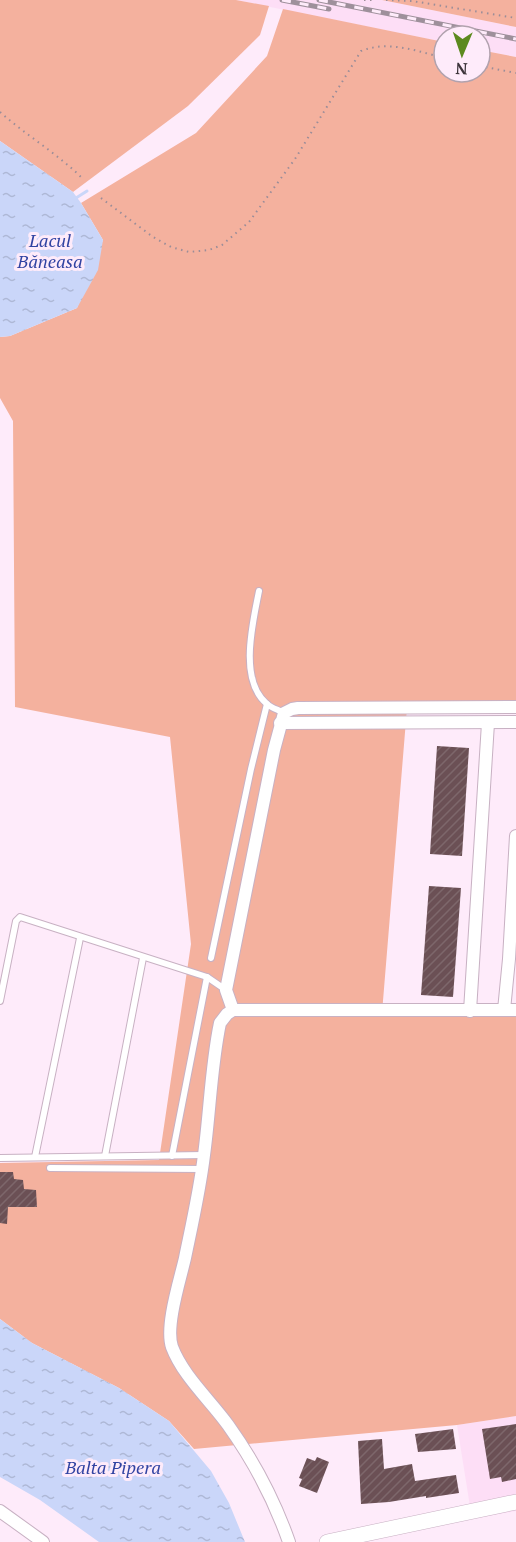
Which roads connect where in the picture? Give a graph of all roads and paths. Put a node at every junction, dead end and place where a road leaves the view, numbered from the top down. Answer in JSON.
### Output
{"nodes":[{"id":1,"x":364,"y":0,"type":"edge"},
{"id":2,"x":374,"y":0,"type":"edge"},
{"id":3,"x":386,"y":0,"type":"edge"},
{"id":4,"x":411,"y":1,"type":"edge"},
{"id":5,"x":516,"y":18,"type":"edge"},
{"id":6,"x":432,"y":55,"type":"edge"},
{"id":7,"x":492,"y":68,"type":"edge"},
{"id":8,"x":516,"y":73,"type":"edge"},
{"id":9,"x":0,"y":112,"type":"edge"},
{"id":10,"x":83,"y":179,"type":"dead end"},
{"id":11,"x":101,"y":198,"type":"dead end"},
{"id":12,"x":259,"y":591,"type":"dead end"},
{"id":13,"x":267,"y":704,"type":"junction"},
{"id":14,"x":516,"y":707,"type":"edge"},
{"id":15,"x":282,"y":718,"type":"junction"},
{"id":16,"x":516,"y":722,"type":"edge"},
{"id":17,"x":488,"y":723,"type":"junction"},
{"id":18,"x":516,"y":836,"type":"edge"},
{"id":19,"x":80,"y":938,"type":"junction"},
{"id":20,"x":144,"y":958,"type":"junction"},
{"id":21,"x":211,"y":958,"type":"dead end"},
{"id":22,"x":207,"y":977,"type":"junction"},
{"id":23,"x":226,"y":990,"type":"junction"},
{"id":24,"x":0,"y":1001,"type":"edge"},
{"id":25,"x":233,"y":1010,"type":"junction"},
{"id":26,"x":510,"y":1010,"type":"edge"},
{"id":27,"x":470,"y":1011,"type":"junction"},
{"id":28,"x":204,"y":1155,"type":"junction"},
{"id":29,"x":105,"y":1156,"type":"junction"},
{"id":30,"x":172,"y":1156,"type":"junction"},
{"id":31,"x":35,"y":1157,"type":"junction"},
{"id":32,"x":0,"y":1158,"type":"edge"},
{"id":33,"x":50,"y":1168,"type":"dead end"},
{"id":34,"x":202,"y":1169,"type":"junction"},
{"id":35,"x":516,"y":1502,"type":"edge"},
{"id":36,"x":0,"y":1511,"type":"edge"},
{"id":37,"x":357,"y":1539,"type":"edge"},
{"id":38,"x":42,"y":1542,"type":"edge"},
{"id":39,"x":289,"y":1542,"type":"edge"},
{"id":40,"x":327,"y":1542,"type":"edge"}],
"edges":[{"from":1,"to":2,"type":"path"},
{"from":3,"to":4,"type":"path"},
{"from":4,"to":5,"type":"path"},
{"from":6,"to":11,"type":"path"},
{"from":7,"to":8,"type":"path"},
{"from":9,"to":10,"type":"path"},
{"from":12,"to":13,"type":"lane"},
{"from":13,"to":15,"type":"lane"},
{"from":13,"to":21,"type":"lane"},
{"from":14,"to":15,"type":"street"},
{"from":15,"to":17,"type":"street"},
{"from":15,"to":23,"type":"street"},
{"from":16,"to":17,"type":"street"},
{"from":17,"to":27,"type":"street"},
{"from":18,"to":26,"type":"street"},
{"from":19,"to":20,"type":"lane"},
{"from":19,"to":24,"type":"lane"},
{"from":19,"to":31,"type":"lane"},
{"from":20,"to":22,"type":"lane"},
{"from":20,"to":29,"type":"lane"},
{"from":22,"to":23,"type":"lane"},
{"from":22,"to":30,"type":"lane"},
{"from":23,"to":25,"type":"street"},
{"from":25,"to":27,"type":"street"},
{"from":25,"to":28,"type":"street"},
{"from":26,"to":27,"type":"street"},
{"from":28,"to":30,"type":"lane"},
{"from":28,"to":34,"type":"street"},
{"from":29,"to":30,"type":"lane"},
{"from":29,"to":31,"type":"lane"},
{"from":31,"to":32,"type":"lane"},
{"from":33,"to":34,"type":"lane"},
{"from":34,"to":39,"type":"street"},
{"from":35,"to":37,"type":"street"},
{"from":36,"to":38,"type":"street"},
{"from":37,"to":40,"type":"street"}]}
